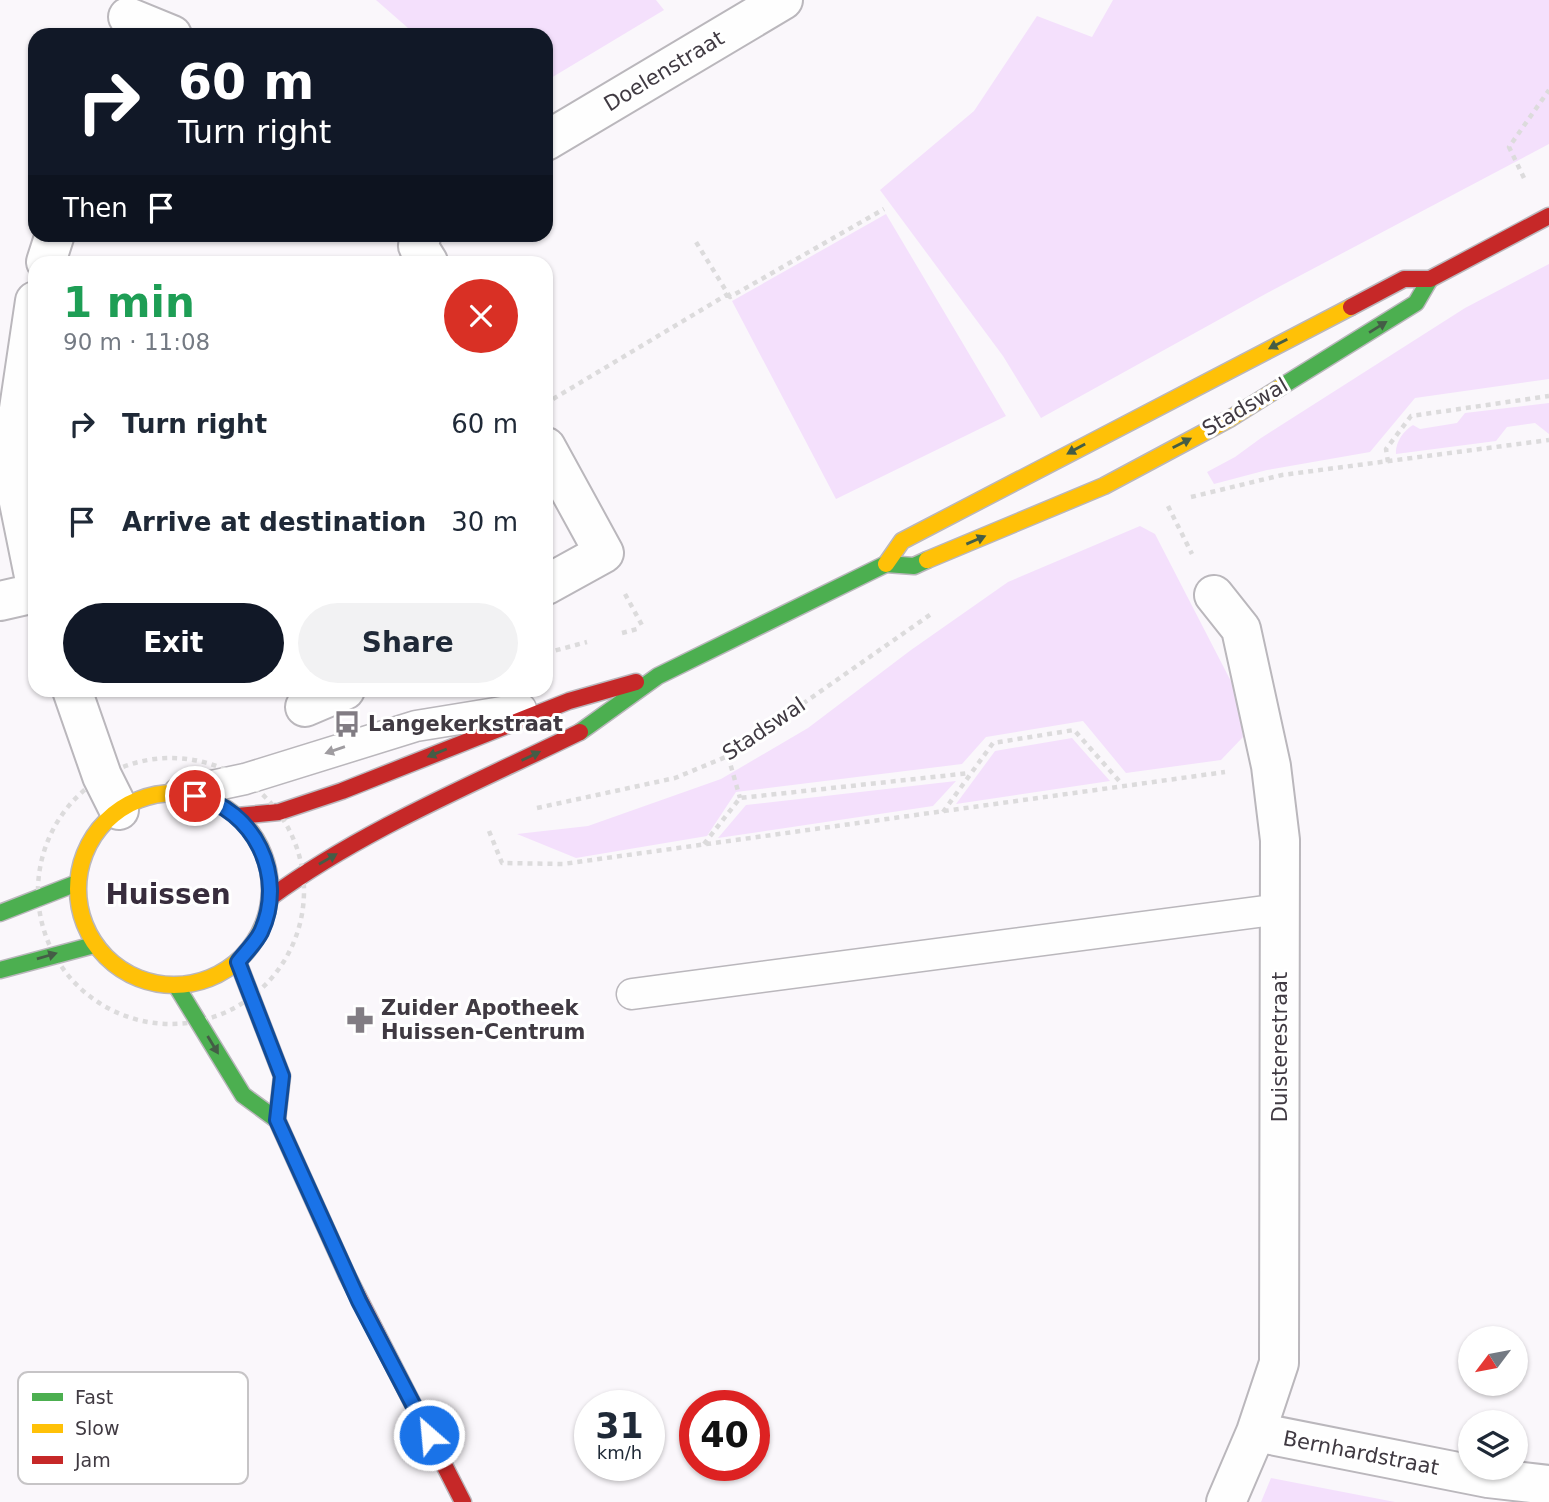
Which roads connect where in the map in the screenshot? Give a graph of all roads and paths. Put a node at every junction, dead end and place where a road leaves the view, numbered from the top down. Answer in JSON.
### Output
{"nodes":[{"id":1,"x":783,"y":0,"type":"edge"},
{"id":2,"x":128,"y":17,"type":"edge"},
{"id":3,"x":155,"y":28,"type":"edge"},
{"id":4,"x":1549,"y":90,"type":"edge"},
{"id":5,"x":553,"y":137,"type":"edge"},
{"id":6,"x":1528,"y":186,"type":"dead end"},
{"id":7,"x":884,"y":209,"type":"dead end"},
{"id":8,"x":1549,"y":216,"type":"edge"},
{"id":9,"x":696,"y":242,"type":"dead end"},
{"id":10,"x":1430,"y":279,"type":"junction"},
{"id":11,"x":728,"y":294,"type":"junction"},
{"id":12,"x":28,"y":346,"type":"edge"},
{"id":13,"x":1549,"y":396,"type":"edge"},
{"id":14,"x":553,"y":399,"type":"edge"},
{"id":15,"x":1549,"y":440,"type":"edge"},
{"id":16,"x":553,"y":460,"type":"edge"},
{"id":17,"x":1388,"y":462,"type":"junction"},
{"id":18,"x":1164,"y":499,"type":"dead end"},
{"id":19,"x":1183,"y":500,"type":"dead end"},
{"id":20,"x":1176,"y":504,"type":"dead end"},
{"id":21,"x":1169,"y":508,"type":"junction"},
{"id":22,"x":1181,"y":533,"type":"dead end"},
{"id":23,"x":28,"y":548,"type":"edge"},
{"id":24,"x":886,"y":564,"type":"junction"},
{"id":25,"x":553,"y":581,"type":"edge"},
{"id":26,"x":28,"y":595,"type":"edge"},
{"id":27,"x":1214,"y":595,"type":"dead end"},
{"id":28,"x":0,"y":601,"type":"edge"},
{"id":29,"x":938,"y":610,"type":"dead end"},
{"id":30,"x":654,"y":623,"type":"dead end"},
{"id":31,"x":616,"y":635,"type":"dead end"},
{"id":32,"x":589,"y":642,"type":"dead end"},
{"id":33,"x":553,"y":651,"type":"edge"},
{"id":34,"x":658,"y":676,"type":"junction"},
{"id":35,"x":74,"y":697,"type":"edge"},
{"id":36,"x":329,"y":697,"type":"edge"},
{"id":37,"x":569,"y":701,"type":"junction"},
{"id":38,"x":305,"y":707,"type":"dead end"},
{"id":39,"x":728,"y":756,"type":"junction"},
{"id":40,"x":1271,"y":766,"type":"junction"},
{"id":41,"x":970,"y":773,"type":"junction"},
{"id":42,"x":1122,"y":785,"type":"junction"},
{"id":43,"x":179,"y":793,"type":"junction"},
{"id":44,"x":740,"y":798,"type":"junction"},
{"id":45,"x":119,"y":810,"type":"junction"},
{"id":46,"x":526,"y":811,"type":"dead end"},
{"id":47,"x":943,"y":812,"type":"junction"},
{"id":48,"x":237,"y":816,"type":"junction"},
{"id":49,"x":485,"y":820,"type":"dead end"},
{"id":50,"x":704,"y":844,"type":"junction"},
{"id":51,"x":77,"y":883,"type":"junction"},
{"id":52,"x":271,"y":897,"type":"junction"},
{"id":53,"x":313,"y":908,"type":"dead end"},
{"id":54,"x":1280,"y":909,"type":"junction"},
{"id":55,"x":0,"y":913,"type":"edge"},
{"id":56,"x":302,"y":914,"type":"dead end"},
{"id":57,"x":94,"y":944,"type":"junction"},
{"id":58,"x":238,"y":962,"type":"junction"},
{"id":59,"x":0,"y":970,"type":"edge"},
{"id":60,"x":177,"y":987,"type":"junction"},
{"id":61,"x":632,"y":994,"type":"dead end"},
{"id":62,"x":94,"y":1000,"type":"dead end"},
{"id":63,"x":152,"y":1023,"type":"dead end"},
{"id":64,"x":277,"y":1120,"type":"junction"},
{"id":65,"x":1256,"y":1432,"type":"junction"},
{"id":66,"x":1549,"y":1485,"type":"edge"},
{"id":67,"x":1487,"y":1490,"type":"edge"},
{"id":68,"x":463,"y":1502,"type":"edge"},
{"id":69,"x":1226,"y":1502,"type":"edge"}],
"edges":[{"from":1,"to":5,"type":"street","name":"Doelenstraat"},
{"from":2,"to":3,"type":"street"},
{"from":4,"to":6,"type":"path"},
{"from":7,"to":11,"type":"path"},
{"from":8,"to":10,"type":"main road","name":"Stadswal"},
{"from":9,"to":11,"type":"path"},
{"from":10,"to":24,"type":"main road","name":"Stadswal","one_way":true},
{"from":24,"to":10,"type":"main road","name":"Stadswal","one_way":true},
{"from":11,"to":14,"type":"path"},
{"from":12,"to":23,"type":"street"},
{"from":13,"to":17,"type":"path"},
{"from":15,"to":17,"type":"path"},
{"from":16,"to":25,"type":"street"},
{"from":17,"to":19,"type":"path"},
{"from":18,"to":21,"type":"path"},
{"from":20,"to":21,"type":"path"},
{"from":21,"to":22,"type":"path"},
{"from":24,"to":34,"type":"main road","name":"Stadswal"},
{"from":26,"to":28,"type":"street"},
{"from":27,"to":40,"type":"street","name":"Duisterestraat"},
{"from":29,"to":39,"type":"path","name":"Stadswal"},
{"from":30,"to":31,"type":"path"},
{"from":32,"to":33,"type":"path"},
{"from":34,"to":37,"type":"main road","name":"Stadswal"},
{"from":52,"to":34,"type":"main road","name":"Stadswal","one_way":true},
{"from":35,"to":45,"type":"street"},
{"from":36,"to":38,"type":"street"},
{"from":37,"to":43,"type":"lane","name":"Stadswal","one_way":true},
{"from":37,"to":48,"type":"main road","name":"Stadswal","one_way":true},
{"from":39,"to":44,"type":"path"},
{"from":39,"to":46,"type":"path","name":"Stadswal"},
{"from":40,"to":42,"type":"path"},
{"from":40,"to":54,"type":"street","name":"Duisterestraat"},
{"from":41,"to":42,"type":"path"},
{"from":41,"to":44,"type":"path"},
{"from":41,"to":47,"type":"path"},
{"from":42,"to":47,"type":"path"},
{"from":43,"to":45,"type":"main road"},
{"from":43,"to":48,"type":"main road"},
{"from":44,"to":50,"type":"path"},
{"from":45,"to":51,"type":"main road"},
{"from":47,"to":50,"type":"path"},
{"from":48,"to":52,"type":"main road"},
{"from":49,"to":50,"type":"path"},
{"from":51,"to":55,"type":"main road"},
{"from":51,"to":57,"type":"main road"},
{"from":52,"to":58,"type":"main road"},
{"from":53,"to":56,"type":"path"},
{"from":54,"to":61,"type":"lane"},
{"from":54,"to":65,"type":"street","name":"Duisterestraat"},
{"from":59,"to":57,"type":"main road","one_way":true},
{"from":57,"to":60,"type":"main road"},
{"from":58,"to":60,"type":"main road"},
{"from":58,"to":64,"type":"main road"},
{"from":60,"to":64,"type":"main road","one_way":true},
{"from":62,"to":63,"type":"path"},
{"from":64,"to":68,"type":"main road"},
{"from":65,"to":67,"type":"street","name":"Bernhardstraat"},
{"from":65,"to":69,"type":"street","name":"Duisterestraat"},
{"from":66,"to":67,"type":"street","name":"Bernhardstraat"}]}
